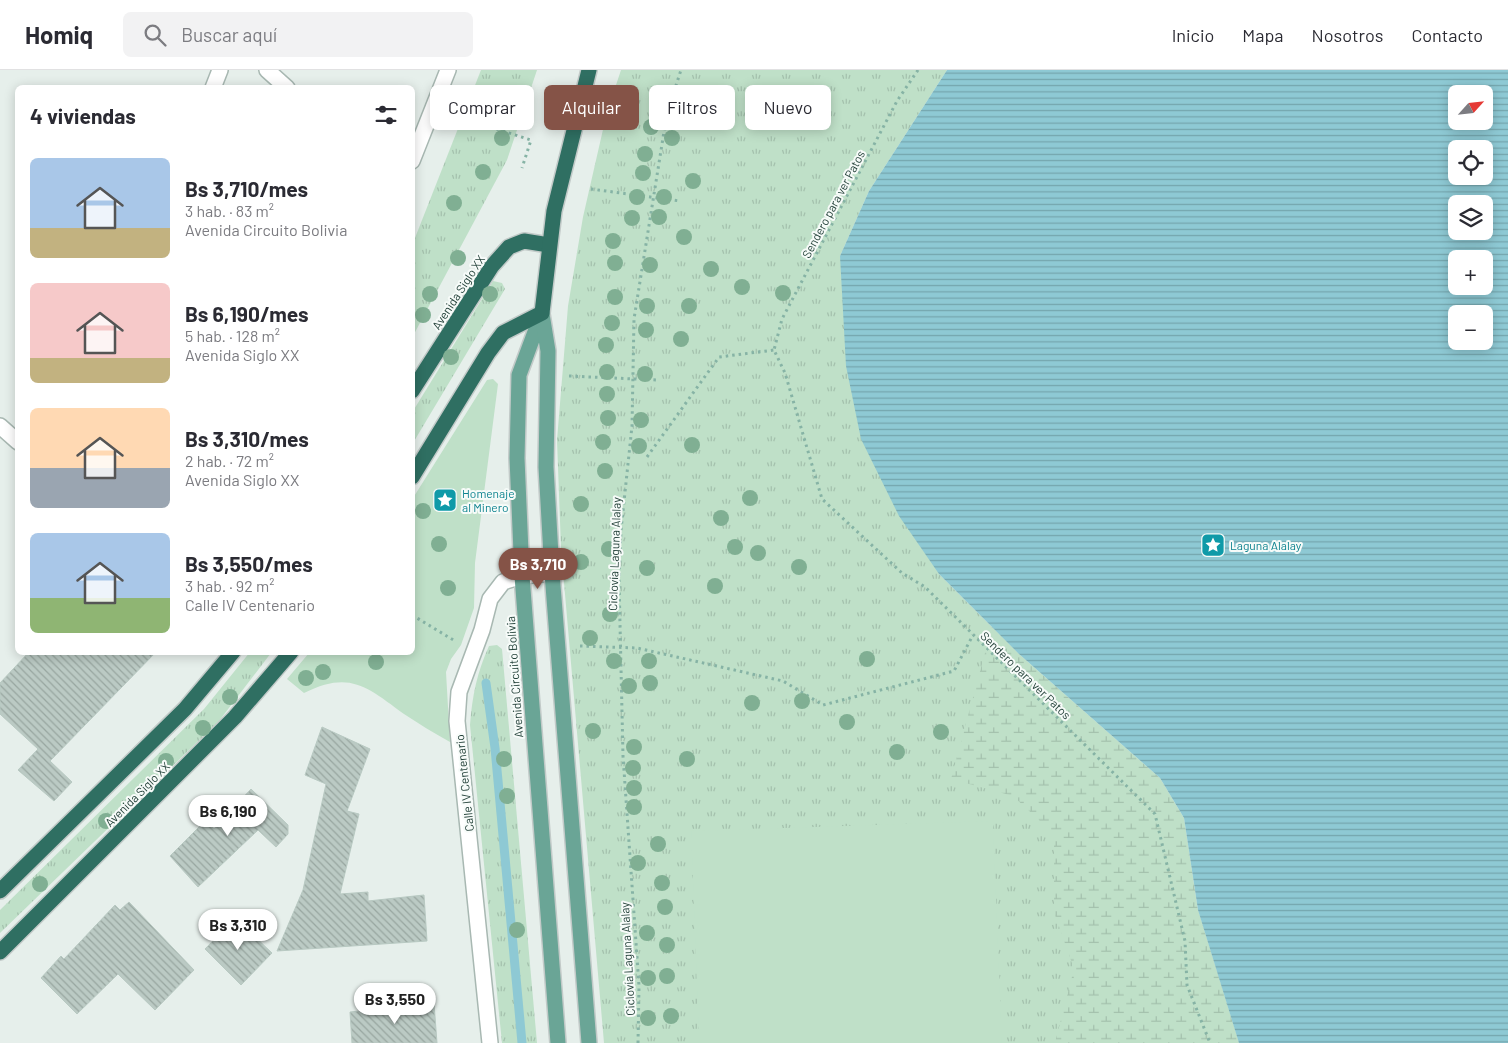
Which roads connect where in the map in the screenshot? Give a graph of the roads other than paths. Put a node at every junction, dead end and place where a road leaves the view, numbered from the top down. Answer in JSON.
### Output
{"nodes":[{"id":1,"x":220,"y":70,"type":"edge"},
{"id":2,"x":267,"y":70,"type":"edge"},
{"id":3,"x":448,"y":70,"type":"edge"},
{"id":4,"x":590,"y":70,"type":"edge"},
{"id":5,"x":214,"y":85,"type":"edge"},
{"id":6,"x":284,"y":85,"type":"edge"},
{"id":7,"x":415,"y":155,"type":"edge"},
{"id":8,"x":549,"y":245,"type":"junction"},
{"id":9,"x":542,"y":312,"type":"junction"},
{"id":10,"x":415,"y":386,"type":"edge"},
{"id":11,"x":0,"y":426,"type":"edge"},
{"id":12,"x":15,"y":439,"type":"edge"},
{"id":13,"x":415,"y":472,"type":"edge"},
{"id":14,"x":552,"y":573,"type":"junction"},
{"id":15,"x":522,"y":576,"type":"junction"},
{"id":16,"x":230,"y":655,"type":"edge"},
{"id":17,"x":287,"y":655,"type":"edge"},
{"id":18,"x":0,"y":891,"type":"edge"},
{"id":19,"x":0,"y":952,"type":"edge"},
{"id":20,"x":490,"y":1043,"type":"edge"},
{"id":21,"x":558,"y":1043,"type":"edge"},
{"id":22,"x":589,"y":1043,"type":"edge"}],
"edges":[{"from":1,"to":5,"type":"street"},
{"from":2,"to":6,"type":"street"},
{"from":3,"to":7,"type":"street"},
{"from":4,"to":8,"type":"highway","name":"Avenida Circuito Bolivia"},
{"from":8,"to":9,"type":"highway","name":"Avenida Circuito Bolivia"},
{"from":8,"to":10,"type":"highway","name":"Avenida Siglo XX"},
{"from":9,"to":13,"type":"highway"},
{"from":9,"to":14,"type":"main road","name":"Avenida Circuito Bolivia"},
{"from":9,"to":15,"type":"main road","name":"Avenida Circuito Bolivia"},
{"from":11,"to":12,"type":"street"},
{"from":14,"to":15,"type":"street","name":"Calle IV Centenario"},
{"from":14,"to":22,"type":"main road","name":"Avenida Circuito Bolivia"},
{"from":15,"to":20,"type":"street","name":"Calle IV Centenario"},
{"from":15,"to":21,"type":"main road","name":"Avenida Circuito Bolivia"},
{"from":16,"to":18,"type":"highway"},
{"from":17,"to":19,"type":"highway","name":"Avenida Siglo XX"}]}
